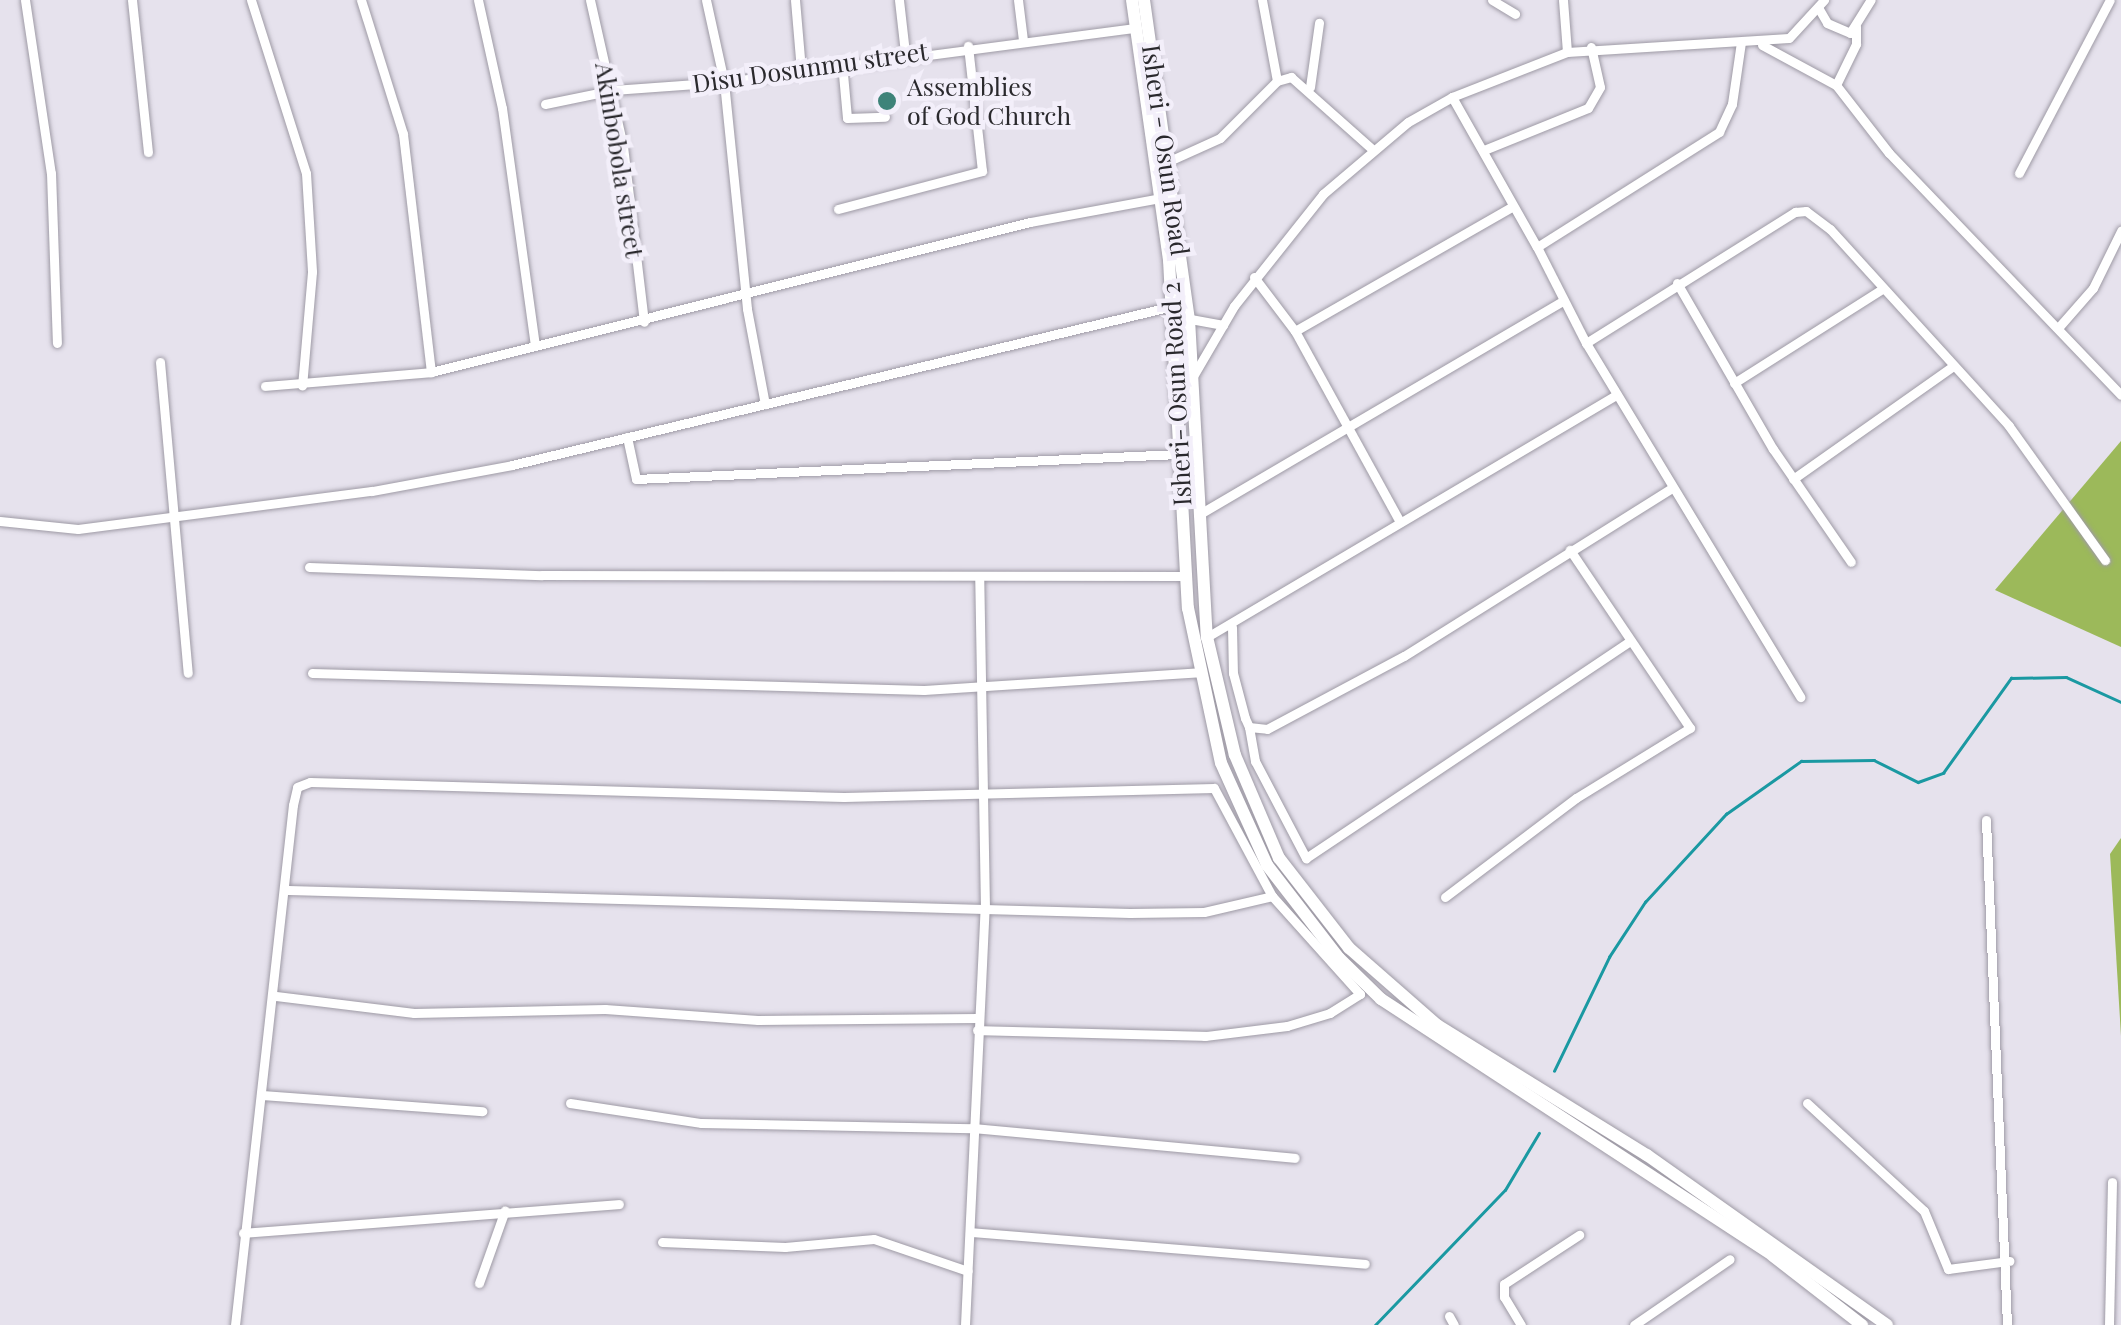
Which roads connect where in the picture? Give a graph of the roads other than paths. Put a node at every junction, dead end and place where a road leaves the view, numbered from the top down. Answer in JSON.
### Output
{"nodes":[{"id":1,"x":25,"y":0,"type":"edge"},
{"id":2,"x":132,"y":0,"type":"edge"},
{"id":3,"x":251,"y":0,"type":"edge"},
{"id":4,"x":361,"y":0,"type":"edge"},
{"id":5,"x":478,"y":0,"type":"edge"},
{"id":6,"x":590,"y":0,"type":"edge"},
{"id":7,"x":706,"y":0,"type":"edge"},
{"id":8,"x":795,"y":0,"type":"edge"},
{"id":9,"x":899,"y":0,"type":"edge"},
{"id":10,"x":1018,"y":0,"type":"edge"},
{"id":11,"x":1132,"y":0,"type":"edge"},
{"id":12,"x":1144,"y":0,"type":"edge"},
{"id":13,"x":1262,"y":0,"type":"edge"},
{"id":14,"x":1492,"y":0,"type":"edge"},
{"id":15,"x":1563,"y":0,"type":"edge"},
{"id":16,"x":1871,"y":0,"type":"edge"},
{"id":17,"x":2110,"y":0,"type":"edge"},
{"id":18,"x":1822,"y":5,"type":"edge"},
{"id":19,"x":1515,"y":14,"type":"dead end"},
{"id":20,"x":1319,"y":23,"type":"dead end"},
{"id":21,"x":1856,"y":26,"type":"junction"},
{"id":22,"x":1136,"y":28,"type":"junction"},
{"id":23,"x":1022,"y":40,"type":"junction"},
{"id":24,"x":1741,"y":42,"type":"junction"},
{"id":25,"x":1762,"y":44,"type":"junction"},
{"id":26,"x":968,"y":46,"type":"junction"},
{"id":27,"x":1591,"y":47,"type":"junction"},
{"id":28,"x":1567,"y":52,"type":"junction"},
{"id":29,"x":904,"y":54,"type":"junction"},
{"id":30,"x":842,"y":63,"type":"junction"},
{"id":31,"x":802,"y":70,"type":"junction"},
{"id":32,"x":1277,"y":81,"type":"junction"},
{"id":33,"x":724,"y":82,"type":"junction"},
{"id":34,"x":1836,"y":85,"type":"junction"},
{"id":35,"x":1310,"y":87,"type":"junction"},
{"id":36,"x":613,"y":90,"type":"junction"},
{"id":37,"x":1452,"y":97,"type":"junction"},
{"id":38,"x":545,"y":104,"type":"dead end"},
{"id":39,"x":885,"y":117,"type":"dead end"},
{"id":40,"x":1371,"y":148,"type":"junction"},
{"id":41,"x":1484,"y":150,"type":"junction"},
{"id":42,"x":148,"y":152,"type":"dead end"},
{"id":43,"x":1167,"y":162,"type":"junction"},
{"id":44,"x":2018,"y":173,"type":"dead end"},
{"id":45,"x":1160,"y":198,"type":"junction"},
{"id":46,"x":1513,"y":206,"type":"junction"},
{"id":47,"x":838,"y":209,"type":"dead end"},
{"id":48,"x":2121,"y":230,"type":"edge"},
{"id":49,"x":1536,"y":248,"type":"junction"},
{"id":50,"x":1254,"y":277,"type":"junction"},
{"id":51,"x":1677,"y":284,"type":"junction"},
{"id":52,"x":1882,"y":289,"type":"junction"},
{"id":53,"x":749,"y":295,"type":"junction"},
{"id":54,"x":1564,"y":300,"type":"junction"},
{"id":55,"x":1173,"y":312,"type":"junction"},
{"id":56,"x":1189,"y":319,"type":"junction"},
{"id":57,"x":644,"y":322,"type":"junction"},
{"id":58,"x":1223,"y":325,"type":"junction"},
{"id":59,"x":2058,"y":328,"type":"junction"},
{"id":60,"x":1295,"y":331,"type":"junction"},
{"id":61,"x":57,"y":343,"type":"dead end"},
{"id":62,"x":1586,"y":343,"type":"junction"},
{"id":63,"x":535,"y":346,"type":"junction"},
{"id":64,"x":160,"y":362,"type":"dead end"},
{"id":65,"x":1953,"y":366,"type":"junction"},
{"id":66,"x":430,"y":372,"type":"junction"},
{"id":67,"x":1185,"y":379,"type":"junction"},
{"id":68,"x":1734,"y":383,"type":"junction"},
{"id":69,"x":265,"y":386,"type":"dead end"},
{"id":70,"x":302,"y":386,"type":"junction"},
{"id":71,"x":1617,"y":395,"type":"junction"},
{"id":72,"x":2121,"y":395,"type":"edge"},
{"id":73,"x":765,"y":404,"type":"junction"},
{"id":74,"x":1351,"y":426,"type":"junction"},
{"id":75,"x":627,"y":437,"type":"junction"},
{"id":76,"x":1178,"y":454,"type":"junction"},
{"id":77,"x":1794,"y":479,"type":"junction"},
{"id":78,"x":1672,"y":488,"type":"junction"},
{"id":79,"x":170,"y":513,"type":"junction"},
{"id":80,"x":1195,"y":517,"type":"junction"},
{"id":81,"x":0,"y":521,"type":"edge"},
{"id":82,"x":1400,"y":522,"type":"junction"},
{"id":83,"x":1570,"y":550,"type":"junction"},
{"id":84,"x":2105,"y":560,"type":"dead end"},
{"id":85,"x":1851,"y":562,"type":"dead end"},
{"id":86,"x":309,"y":567,"type":"dead end"},
{"id":87,"x":1185,"y":576,"type":"junction"},
{"id":88,"x":979,"y":578,"type":"junction"},
{"id":89,"x":1232,"y":627,"type":"junction"},
{"id":90,"x":1207,"y":637,"type":"junction"},
{"id":91,"x":1630,"y":641,"type":"junction"},
{"id":92,"x":1199,"y":672,"type":"junction"},
{"id":93,"x":312,"y":673,"type":"dead end"},
{"id":94,"x":188,"y":674,"type":"dead end"},
{"id":95,"x":984,"y":686,"type":"junction"},
{"id":96,"x":1800,"y":697,"type":"dead end"},
{"id":97,"x":1249,"y":728,"type":"junction"},
{"id":98,"x":984,"y":796,"type":"junction"},
{"id":99,"x":1986,"y":820,"type":"dead end"},
{"id":100,"x":288,"y":890,"type":"junction"},
{"id":101,"x":1272,"y":896,"type":"junction"},
{"id":102,"x":1445,"y":897,"type":"dead end"},
{"id":103,"x":985,"y":908,"type":"junction"},
{"id":104,"x":276,"y":996,"type":"junction"},
{"id":105,"x":977,"y":1024,"type":"junction"},
{"id":106,"x":262,"y":1095,"type":"junction"},
{"id":107,"x":570,"y":1103,"type":"dead end"},
{"id":108,"x":1807,"y":1103,"type":"dead end"},
{"id":109,"x":482,"y":1111,"type":"dead end"},
{"id":110,"x":972,"y":1128,"type":"junction"},
{"id":111,"x":1295,"y":1158,"type":"dead end"},
{"id":112,"x":2112,"y":1182,"type":"dead end"},
{"id":113,"x":618,"y":1204,"type":"dead end"},
{"id":114,"x":505,"y":1210,"type":"junction"},
{"id":115,"x":970,"y":1232,"type":"junction"},
{"id":116,"x":243,"y":1234,"type":"junction"},
{"id":117,"x":1579,"y":1235,"type":"dead end"},
{"id":118,"x":662,"y":1242,"type":"dead end"},
{"id":119,"x":1730,"y":1259,"type":"dead end"},
{"id":120,"x":2008,"y":1261,"type":"junction"},
{"id":121,"x":1365,"y":1264,"type":"dead end"},
{"id":122,"x":968,"y":1272,"type":"junction"},
{"id":123,"x":479,"y":1282,"type":"dead end"},
{"id":124,"x":235,"y":1325,"type":"edge"},
{"id":125,"x":965,"y":1325,"type":"edge"},
{"id":126,"x":1521,"y":1325,"type":"edge"},
{"id":127,"x":1634,"y":1325,"type":"edge"},
{"id":128,"x":1862,"y":1325,"type":"edge"},
{"id":129,"x":1888,"y":1325,"type":"edge"},
{"id":130,"x":2007,"y":1325,"type":"edge"},
{"id":131,"x":2109,"y":1325,"type":"edge"}],
"edges":[{"from":1,"to":61,"type":"street"},
{"from":2,"to":42,"type":"street"},
{"from":3,"to":70,"type":"street"},
{"from":4,"to":66,"type":"street"},
{"from":5,"to":63,"type":"street"},
{"from":6,"to":36,"type":"street","name":"Akinbobola street"},
{"from":7,"to":33,"type":"street"},
{"from":8,"to":31,"type":"street"},
{"from":9,"to":29,"type":"street"},
{"from":10,"to":23,"type":"street"},
{"from":11,"to":22,"type":"main road","name":"Isheri- Osun Road 2"},
{"from":12,"to":43,"type":"main road","name":"Isheri - Osun Road"},
{"from":13,"to":32,"type":"street"},
{"from":14,"to":19,"type":"street"},
{"from":15,"to":28,"type":"street"},
{"from":16,"to":21,"type":"street"},
{"from":17,"to":44,"type":"street"},
{"from":18,"to":21,"type":"street"},
{"from":18,"to":25,"type":"street"},
{"from":20,"to":35,"type":"street"},
{"from":21,"to":34,"type":"street"},
{"from":22,"to":23,"type":"street","name":"Disu Dosunmu street"},
{"from":22,"to":45,"type":"main road","name":"Isheri- Osun Road 2"},
{"from":23,"to":26,"type":"street","name":"Disu Dosunmu street"},
{"from":24,"to":25,"type":"street"},
{"from":24,"to":27,"type":"street"},
{"from":24,"to":49,"type":"street"},
{"from":25,"to":34,"type":"street"},
{"from":26,"to":29,"type":"street","name":"Disu Dosunmu street"},
{"from":26,"to":47,"type":"street"},
{"from":27,"to":28,"type":"street"},
{"from":27,"to":41,"type":"street"},
{"from":28,"to":37,"type":"street"},
{"from":29,"to":30,"type":"street","name":"Disu Dosunmu street"},
{"from":30,"to":31,"type":"street","name":"Disu Dosunmu street"},
{"from":30,"to":39,"type":"street"},
{"from":31,"to":33,"type":"street","name":"Disu Dosunmu street"},
{"from":32,"to":35,"type":"street"},
{"from":32,"to":43,"type":"street"},
{"from":33,"to":36,"type":"street","name":"Disu Dosunmu street"},
{"from":33,"to":53,"type":"street"},
{"from":34,"to":59,"type":"street"},
{"from":35,"to":40,"type":"street"},
{"from":36,"to":38,"type":"street","name":"Disu Dosunmu street"},
{"from":36,"to":57,"type":"street","name":"Akinbobola street"},
{"from":37,"to":40,"type":"street"},
{"from":37,"to":41,"type":"street"},
{"from":40,"to":50,"type":"street"},
{"from":41,"to":46,"type":"street"},
{"from":43,"to":56,"type":"main road","name":"Isheri - Osun Road"},
{"from":45,"to":53,"type":"street"},
{"from":45,"to":55,"type":"main road","name":"Isheri- Osun Road 2"},
{"from":46,"to":49,"type":"street"},
{"from":46,"to":60,"type":"street"},
{"from":48,"to":59,"type":"street"},
{"from":49,"to":54,"type":"street"},
{"from":50,"to":58,"type":"street"},
{"from":50,"to":60,"type":"street"},
{"from":51,"to":52,"type":"street"},
{"from":51,"to":62,"type":"street"},
{"from":51,"to":68,"type":"street"},
{"from":52,"to":65,"type":"street"},
{"from":52,"to":68,"type":"street"},
{"from":53,"to":57,"type":"street"},
{"from":53,"to":73,"type":"street"},
{"from":54,"to":62,"type":"street"},
{"from":54,"to":74,"type":"street"},
{"from":55,"to":56,"type":"street"},
{"from":55,"to":67,"type":"main road","name":"Isheri- Osun Road 2"},
{"from":55,"to":73,"type":"street"},
{"from":56,"to":58,"type":"street"},
{"from":56,"to":67,"type":"main road","name":"Isheri - Osun Road"},
{"from":57,"to":63,"type":"street"},
{"from":58,"to":67,"type":"street"},
{"from":59,"to":72,"type":"street"},
{"from":60,"to":74,"type":"street"},
{"from":62,"to":71,"type":"street"},
{"from":63,"to":66,"type":"street"},
{"from":64,"to":79,"type":"street"},
{"from":65,"to":77,"type":"street"},
{"from":65,"to":84,"type":"street"},
{"from":66,"to":70,"type":"street"},
{"from":67,"to":76,"type":"main road","name":"Isheri- Osun Road 2"},
{"from":67,"to":80,"type":"main road","name":"Isheri - Osun Road"},
{"from":68,"to":77,"type":"street"},
{"from":69,"to":70,"type":"street"},
{"from":71,"to":78,"type":"street"},
{"from":71,"to":82,"type":"street"},
{"from":73,"to":75,"type":"street"},
{"from":74,"to":80,"type":"street"},
{"from":74,"to":82,"type":"street"},
{"from":75,"to":76,"type":"street"},
{"from":75,"to":79,"type":"street"},
{"from":76,"to":87,"type":"main road","name":"Isheri- Osun Road 2"},
{"from":77,"to":85,"type":"street"},
{"from":78,"to":83,"type":"street"},
{"from":78,"to":96,"type":"street"},
{"from":79,"to":81,"type":"street"},
{"from":79,"to":94,"type":"street"},
{"from":80,"to":90,"type":"main road","name":"Isheri - Osun Road"},
{"from":82,"to":89,"type":"street"},
{"from":83,"to":91,"type":"street"},
{"from":83,"to":97,"type":"street"},
{"from":86,"to":88,"type":"street"},
{"from":87,"to":88,"type":"street"},
{"from":87,"to":92,"type":"main road","name":"Isheri- Osun Road 2"},
{"from":88,"to":95,"type":"street"},
{"from":89,"to":90,"type":"street"},
{"from":89,"to":97,"type":"street"},
{"from":90,"to":129,"type":"main road","name":"Isheri - Osun Road"},
{"from":91,"to":97,"type":"street"},
{"from":91,"to":102,"type":"street"},
{"from":92,"to":95,"type":"street"},
{"from":92,"to":128,"type":"main road","name":"Isheri- Osun Road 2"},
{"from":93,"to":95,"type":"street"},
{"from":95,"to":98,"type":"street"},
{"from":98,"to":100,"type":"street"},
{"from":98,"to":101,"type":"street"},
{"from":98,"to":103,"type":"street"},
{"from":99,"to":120,"type":"street"},
{"from":100,"to":103,"type":"street"},
{"from":100,"to":104,"type":"street"},
{"from":101,"to":103,"type":"street"},
{"from":101,"to":105,"type":"street"},
{"from":103,"to":105,"type":"street"},
{"from":104,"to":105,"type":"street"},
{"from":104,"to":106,"type":"street"},
{"from":105,"to":110,"type":"street"},
{"from":106,"to":109,"type":"street"},
{"from":106,"to":116,"type":"street"},
{"from":107,"to":110,"type":"street"},
{"from":108,"to":120,"type":"street"},
{"from":110,"to":111,"type":"street"},
{"from":110,"to":115,"type":"street"},
{"from":112,"to":131,"type":"street"},
{"from":113,"to":114,"type":"street"},
{"from":114,"to":116,"type":"street"},
{"from":114,"to":123,"type":"street"},
{"from":115,"to":121,"type":"street"},
{"from":115,"to":122,"type":"street"},
{"from":116,"to":124,"type":"street"},
{"from":117,"to":126,"type":"street"},
{"from":118,"to":122,"type":"street"},
{"from":119,"to":127,"type":"street"},
{"from":120,"to":130,"type":"street"},
{"from":122,"to":125,"type":"street"}]}
